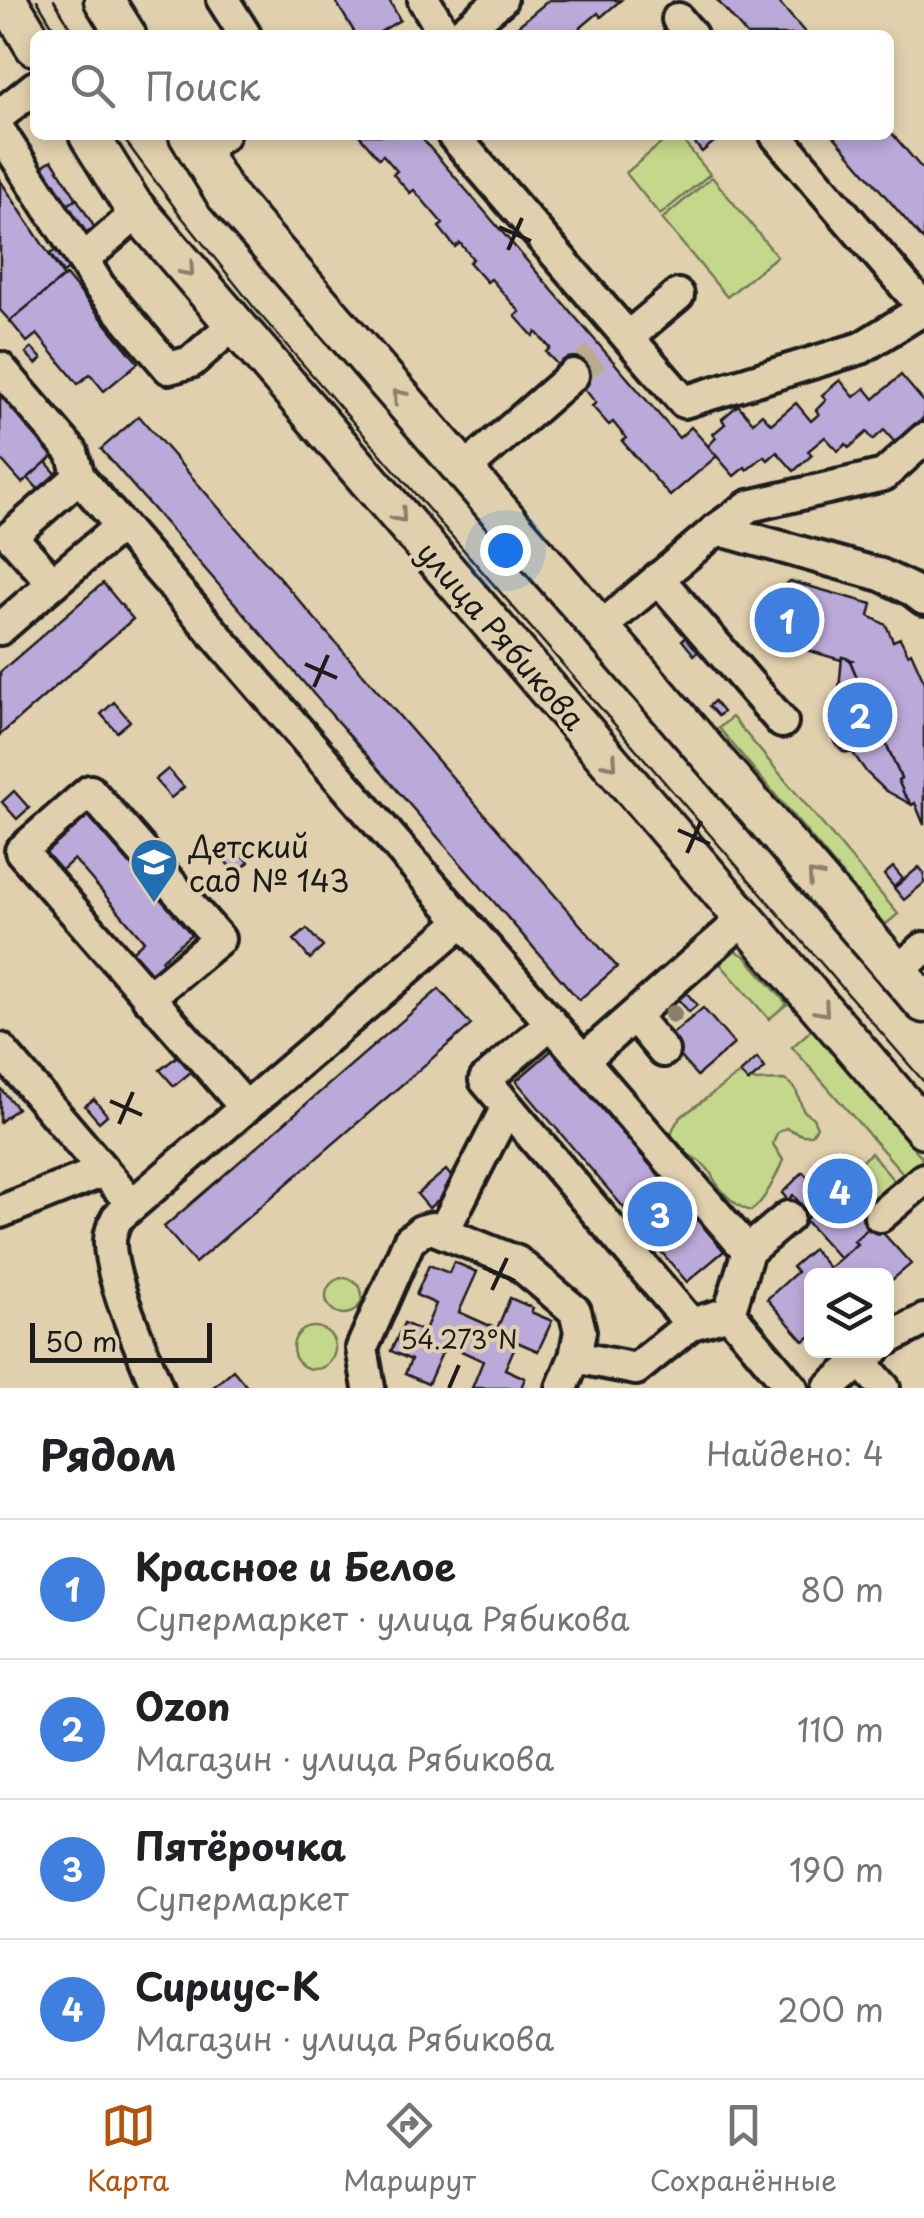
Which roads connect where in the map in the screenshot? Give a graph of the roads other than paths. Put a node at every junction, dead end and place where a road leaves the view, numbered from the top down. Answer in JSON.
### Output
{"nodes":[{"id":1,"x":8,"y":0,"type":"edge"},
{"id":2,"x":104,"y":0,"type":"edge"},
{"id":3,"x":223,"y":0,"type":"edge"},
{"id":4,"x":424,"y":0,"type":"edge"},
{"id":5,"x":501,"y":0,"type":"edge"},
{"id":6,"x":123,"y":30,"type":"edge"},
{"id":7,"x":242,"y":30,"type":"edge"},
{"id":8,"x":442,"y":30,"type":"edge"},
{"id":9,"x":465,"y":30,"type":"edge"},
{"id":10,"x":30,"y":37,"type":"edge"},
{"id":11,"x":30,"y":91,"type":"edge"},
{"id":12,"x":0,"y":115,"type":"edge"},
{"id":13,"x":0,"y":132,"type":"edge"},
{"id":14,"x":93,"y":140,"type":"edge"},
{"id":15,"x":457,"y":140,"type":"edge"},
{"id":16,"x":780,"y":140,"type":"edge"},
{"id":17,"x":204,"y":141,"type":"edge"},
{"id":18,"x":138,"y":212,"type":"junction"},
{"id":19,"x":82,"y":260,"type":"junction"},
{"id":20,"x":678,"y":295,"type":"dead end"},
{"id":21,"x":924,"y":309,"type":"edge"},
{"id":22,"x":234,"y":324,"type":"junction"},
{"id":23,"x":618,"y":339,"type":"junction"},
{"id":24,"x":0,"y":368,"type":"edge"},
{"id":25,"x":573,"y":376,"type":"tunnel mouth"},
{"id":26,"x":924,"y":439,"type":"edge"},
{"id":27,"x":463,"y":471,"type":"junction"},
{"id":28,"x":80,"y":477,"type":"junction"},
{"id":29,"x":120,"y":526,"type":"junction"},
{"id":30,"x":6,"y":529,"type":"edge"},
{"id":31,"x":716,"y":529,"type":"junction"},
{"id":32,"x":658,"y":578,"type":"junction"},
{"id":33,"x":53,"y":583,"type":"junction"},
{"id":34,"x":924,"y":600,"type":"edge"},
{"id":35,"x":0,"y":629,"type":"edge"},
{"id":36,"x":599,"y":630,"type":"junction"},
{"id":37,"x":782,"y":722,"type":"dead end"},
{"id":38,"x":745,"y":918,"type":"junction"},
{"id":39,"x":463,"y":922,"type":"junction"},
{"id":40,"x":911,"y":960,"type":"edge"},
{"id":41,"x":148,"y":998,"type":"junction"},
{"id":42,"x":924,"y":1003,"type":"edge"},
{"id":43,"x":634,"y":1016,"type":"junction"},
{"id":44,"x":550,"y":1022,"type":"junction"},
{"id":45,"x":0,"y":1049,"type":"edge"},
{"id":46,"x":664,"y":1052,"type":"dead end"},
{"id":47,"x":583,"y":1060,"type":"junction"},
{"id":48,"x":508,"y":1106,"type":"junction"},
{"id":49,"x":246,"y":1108,"type":"junction"},
{"id":50,"x":924,"y":1128,"type":"edge"},
{"id":51,"x":103,"y":1170,"type":"junction"},
{"id":52,"x":924,"y":1179,"type":"edge"},
{"id":53,"x":132,"y":1204,"type":"junction"},
{"id":54,"x":0,"y":1212,"type":"edge"},
{"id":55,"x":788,"y":1216,"type":"dead end"},
{"id":56,"x":880,"y":1216,"type":"dead end"},
{"id":57,"x":443,"y":1232,"type":"junction"},
{"id":58,"x":748,"y":1251,"type":"junction"},
{"id":59,"x":729,"y":1313,"type":"junction"},
{"id":60,"x":924,"y":1320,"type":"edge"},
{"id":61,"x":692,"y":1324,"type":"junction"},
{"id":62,"x":894,"y":1336,"type":"edge"},
{"id":63,"x":575,"y":1356,"type":"junction"},
{"id":64,"x":865,"y":1358,"type":"edge"},
{"id":65,"x":868,"y":1358,"type":"edge"},
{"id":66,"x":157,"y":1388,"type":"edge"},
{"id":67,"x":369,"y":1388,"type":"edge"},
{"id":68,"x":562,"y":1388,"type":"edge"},
{"id":69,"x":792,"y":1388,"type":"edge"},
{"id":70,"x":830,"y":1388,"type":"edge"},
{"id":71,"x":884,"y":1388,"type":"edge"}],
"edges":[{"from":1,"to":10,"type":"main road"},
{"from":2,"to":6,"type":"main road"},
{"from":3,"to":7,"type":"lane"},
{"from":4,"to":8,"type":"lane"},
{"from":5,"to":9,"type":"lane"},
{"from":11,"to":12,"type":"lane"},
{"from":13,"to":19,"type":"lane"},
{"from":14,"to":18,"type":"main road","name":"улица Рябикова"},
{"from":15,"to":23,"type":"lane"},
{"from":16,"to":21,"type":"lane"},
{"from":27,"to":17,"type":"main road","one_way":true},
{"from":18,"to":19,"type":"lane"},
{"from":18,"to":22,"type":"main road","name":"улица Рябикова","one_way":true},
{"from":19,"to":22,"type":"lane"},
{"from":20,"to":23,"type":"lane"},
{"from":21,"to":23,"type":"lane"},
{"from":22,"to":38,"type":"main road","name":"улица Рябикова","one_way":true},
{"from":24,"to":28,"type":"lane"},
{"from":25,"to":27,"type":"lane"},
{"from":26,"to":31,"type":"lane"},
{"from":27,"to":36,"type":"main road"},
{"from":28,"to":29,"type":"lane"},
{"from":28,"to":30,"type":"lane"},
{"from":29,"to":33,"type":"lane"},
{"from":29,"to":39,"type":"lane"},
{"from":30,"to":33,"type":"lane"},
{"from":31,"to":32,"type":"lane"},
{"from":31,"to":34,"type":"lane"},
{"from":32,"to":36,"type":"lane"},
{"from":32,"to":37,"type":"lane"},
{"from":33,"to":35,"type":"lane"},
{"from":40,"to":36,"type":"main road","one_way":true},
{"from":38,"to":43,"type":"lane"},
{"from":38,"to":50,"type":"main road","name":"улица Рябикова","one_way":true},
{"from":39,"to":44,"type":"lane"},
{"from":39,"to":49,"type":"lane"},
{"from":40,"to":42,"type":"main road"},
{"from":41,"to":41,"type":"lane"},
{"from":41,"to":49,"type":"lane"},
{"from":43,"to":46,"type":"lane"},
{"from":43,"to":47,"type":"lane"},
{"from":44,"to":47,"type":"lane"},
{"from":44,"to":48,"type":"lane"},
{"from":45,"to":51,"type":"lane"},
{"from":47,"to":58,"type":"lane"},
{"from":48,"to":57,"type":"lane"},
{"from":48,"to":61,"type":"lane"},
{"from":49,"to":53,"type":"lane"},
{"from":51,"to":53,"type":"lane"},
{"from":51,"to":54,"type":"lane"},
{"from":52,"to":56,"type":"lane"},
{"from":53,"to":66,"type":"lane"},
{"from":55,"to":58,"type":"lane"},
{"from":57,"to":63,"type":"lane"},
{"from":57,"to":67,"type":"lane"},
{"from":58,"to":59,"type":"lane"},
{"from":59,"to":61,"type":"lane"},
{"from":59,"to":69,"type":"lane"},
{"from":60,"to":62,"type":"lane"},
{"from":61,"to":63,"type":"lane"},
{"from":63,"to":68,"type":"lane"},
{"from":64,"to":70,"type":"lane"},
{"from":65,"to":71,"type":"lane"}]}
